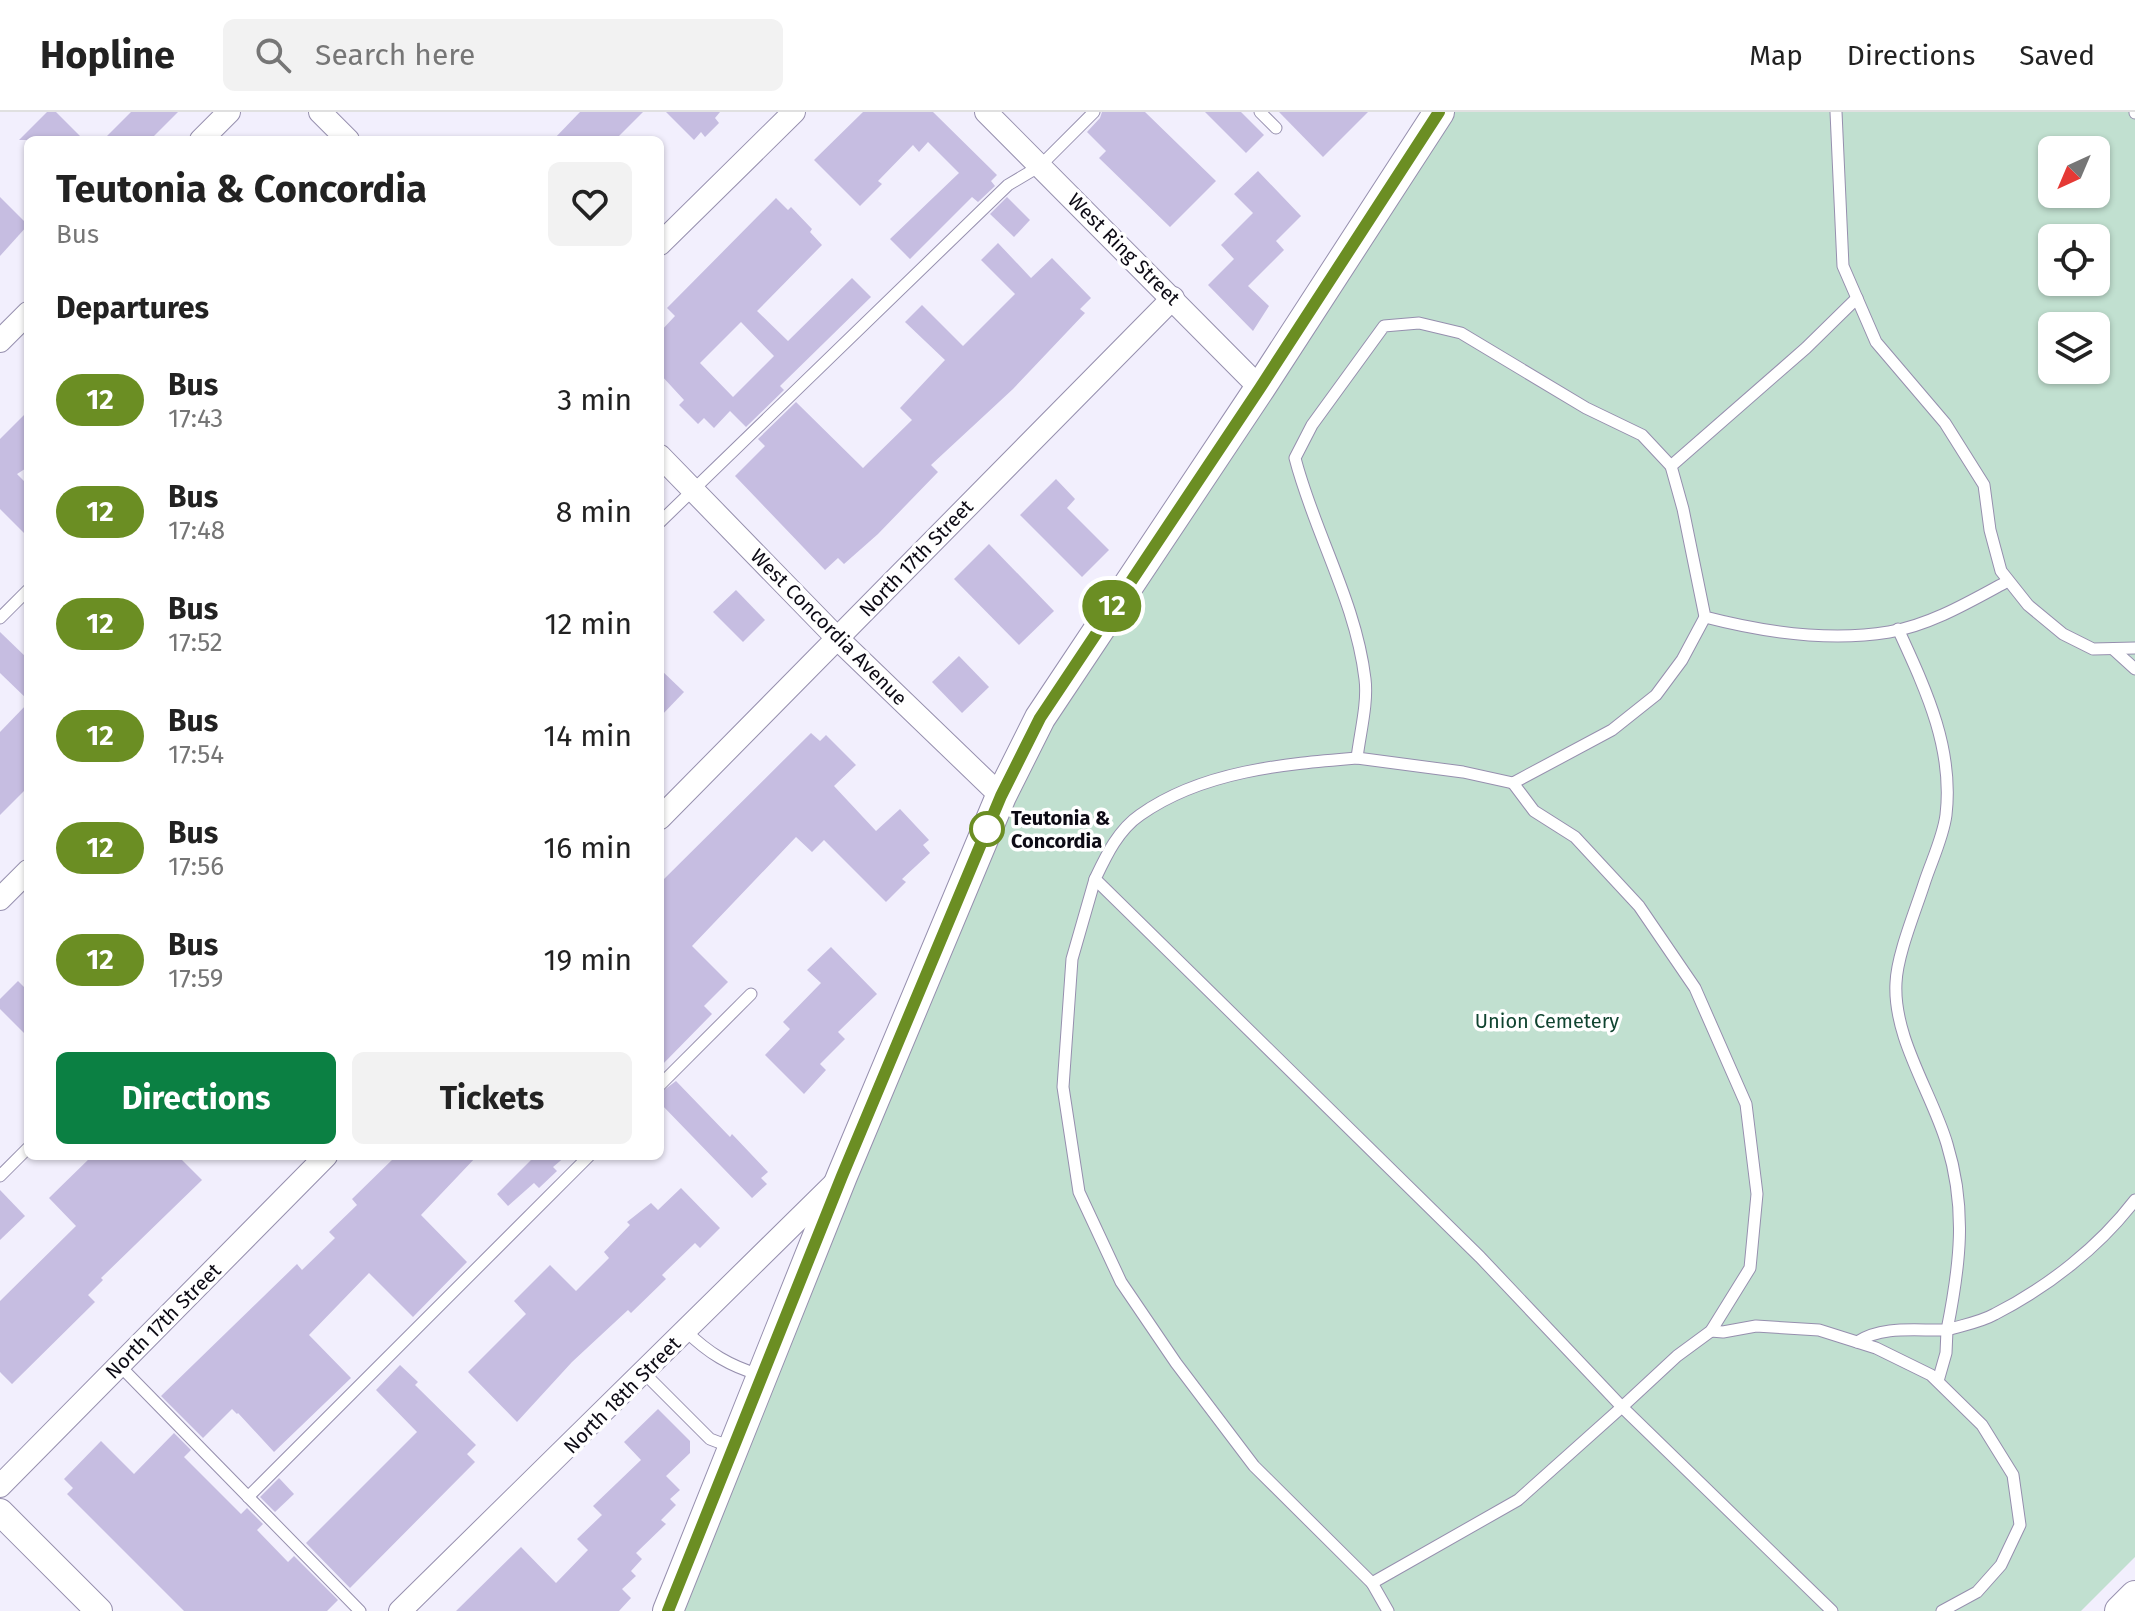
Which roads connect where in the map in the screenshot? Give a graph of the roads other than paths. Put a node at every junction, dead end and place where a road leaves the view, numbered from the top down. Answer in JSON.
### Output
{"nodes":[{"id":1,"x":229,"y":112,"type":"edge"},
{"id":2,"x":320,"y":112,"type":"edge"},
{"id":3,"x":794,"y":112,"type":"edge"},
{"id":4,"x":986,"y":112,"type":"edge"},
{"id":5,"x":1094,"y":112,"type":"edge"},
{"id":6,"x":1260,"y":112,"type":"edge"},
{"id":7,"x":1439,"y":112,"type":"edge"},
{"id":8,"x":1836,"y":112,"type":"edge"},
{"id":9,"x":1276,"y":128,"type":"dead end"},
{"id":10,"x":205,"y":136,"type":"edge"},
{"id":11,"x":344,"y":136,"type":"edge"},
{"id":12,"x":1040,"y":166,"type":"junction"},
{"id":13,"x":664,"y":240,"type":"edge"},
{"id":14,"x":1173,"y":298,"type":"junction"},
{"id":15,"x":1857,"y":298,"type":"junction"},
{"id":16,"x":24,"y":317,"type":"edge"},
{"id":17,"x":0,"y":341,"type":"edge"},
{"id":18,"x":1260,"y":388,"type":"junction"},
{"id":19,"x":664,"y":460,"type":"edge"},
{"id":20,"x":1671,"y":466,"type":"junction"},
{"id":21,"x":693,"y":489,"type":"junction"},
{"id":22,"x":664,"y":518,"type":"edge"},
{"id":23,"x":2008,"y":581,"type":"junction"},
{"id":24,"x":24,"y":594,"type":"edge"},
{"id":25,"x":1705,"y":617,"type":"junction"},
{"id":26,"x":0,"y":618,"type":"edge"},
{"id":27,"x":1898,"y":629,"type":"junction"},
{"id":28,"x":838,"y":639,"type":"junction"},
{"id":29,"x":2135,"y":648,"type":"edge"},
{"id":30,"x":2113,"y":649,"type":"junction"},
{"id":31,"x":2135,"y":669,"type":"edge"},
{"id":32,"x":1357,"y":758,"type":"junction"},
{"id":33,"x":1513,"y":783,"type":"junction"},
{"id":34,"x":1001,"y":796,"type":"junction"},
{"id":35,"x":664,"y":814,"type":"edge"},
{"id":36,"x":24,"y":875,"type":"edge"},
{"id":37,"x":1095,"y":879,"type":"junction"},
{"id":38,"x":0,"y":899,"type":"edge"},
{"id":39,"x":751,"y":994,"type":"dead end"},
{"id":40,"x":664,"y":1081,"type":"edge"},
{"id":41,"x":24,"y":1152,"type":"edge"},
{"id":42,"x":322,"y":1160,"type":"edge"},
{"id":43,"x":585,"y":1160,"type":"edge"},
{"id":44,"x":0,"y":1176,"type":"edge"},
{"id":45,"x":842,"y":1176,"type":"junction"},
{"id":46,"x":2135,"y":1200,"type":"edge"},
{"id":47,"x":694,"y":1324,"type":"junction"},
{"id":48,"x":1947,"y":1330,"type":"junction"},
{"id":49,"x":1711,"y":1331,"type":"junction"},
{"id":50,"x":1857,"y":1342,"type":"junction"},
{"id":51,"x":119,"y":1365,"type":"junction"},
{"id":52,"x":644,"y":1373,"type":"junction"},
{"id":53,"x":762,"y":1375,"type":"junction"},
{"id":54,"x":1938,"y":1381,"type":"junction"},
{"id":55,"x":1622,"y":1407,"type":"junction"},
{"id":56,"x":733,"y":1447,"type":"junction"},
{"id":57,"x":0,"y":1486,"type":"edge"},
{"id":58,"x":248,"y":1497,"type":"junction"},
{"id":59,"x":0,"y":1512,"type":"edge"},
{"id":60,"x":1372,"y":1583,"type":"junction"},
{"id":61,"x":2135,"y":1596,"type":"edge"},
{"id":62,"x":99,"y":1611,"type":"edge"},
{"id":63,"x":360,"y":1611,"type":"edge"},
{"id":64,"x":400,"y":1611,"type":"edge"},
{"id":65,"x":668,"y":1611,"type":"edge"},
{"id":66,"x":1388,"y":1611,"type":"edge"},
{"id":67,"x":1832,"y":1611,"type":"edge"},
{"id":68,"x":1942,"y":1611,"type":"edge"},
{"id":69,"x":2120,"y":1611,"type":"edge"}],
"edges":[{"from":1,"to":10,"type":"street"},
{"from":2,"to":11,"type":"street"},
{"from":3,"to":13,"type":"street"},
{"from":4,"to":12,"type":"street","name":"West Ring Street"},
{"from":5,"to":12,"type":"lane"},
{"from":6,"to":9,"type":"lane"},
{"from":7,"to":18,"type":"main road"},
{"from":8,"to":15,"type":"lane"},
{"from":12,"to":14,"type":"street","name":"West Ring Street"},
{"from":12,"to":21,"type":"lane"},
{"from":14,"to":18,"type":"street","name":"West Ring Street"},
{"from":14,"to":28,"type":"street","name":"North 17th Street"},
{"from":15,"to":20,"type":"lane"},
{"from":15,"to":23,"type":"lane"},
{"from":16,"to":17,"type":"street"},
{"from":18,"to":34,"type":"main road"},
{"from":19,"to":21,"type":"street","name":"West Concordia Avenue"},
{"from":20,"to":25,"type":"lane"},
{"from":20,"to":32,"type":"lane"},
{"from":21,"to":22,"type":"lane"},
{"from":21,"to":28,"type":"street","name":"West Concordia Avenue"},
{"from":23,"to":27,"type":"lane"},
{"from":23,"to":30,"type":"lane"},
{"from":24,"to":26,"type":"lane"},
{"from":25,"to":27,"type":"lane"},
{"from":25,"to":33,"type":"lane"},
{"from":27,"to":48,"type":"lane"},
{"from":28,"to":34,"type":"street","name":"West Concordia Avenue"},
{"from":28,"to":35,"type":"street","name":"North 17th Street"},
{"from":29,"to":30,"type":"lane"},
{"from":30,"to":31,"type":"lane"},
{"from":32,"to":33,"type":"lane"},
{"from":32,"to":37,"type":"lane"},
{"from":33,"to":49,"type":"lane"},
{"from":34,"to":45,"type":"main road"},
{"from":36,"to":38,"type":"street"},
{"from":37,"to":55,"type":"lane"},
{"from":37,"to":60,"type":"lane"},
{"from":39,"to":40,"type":"lane"},
{"from":41,"to":44,"type":"lane"},
{"from":42,"to":51,"type":"street","name":"North 17th Street"},
{"from":43,"to":58,"type":"lane"},
{"from":45,"to":47,"type":"street","name":"North 18th Street"},
{"from":45,"to":53,"type":"main road"},
{"from":46,"to":48,"type":"lane"},
{"from":47,"to":52,"type":"street","name":"North 18th Street"},
{"from":47,"to":53,"type":"lane"},
{"from":48,"to":50,"type":"lane"},
{"from":48,"to":54,"type":"lane"},
{"from":49,"to":50,"type":"lane"},
{"from":49,"to":55,"type":"lane"},
{"from":50,"to":54,"type":"lane"},
{"from":51,"to":57,"type":"street","name":"North 17th Street"},
{"from":51,"to":58,"type":"lane"},
{"from":52,"to":56,"type":"lane"},
{"from":52,"to":64,"type":"street","name":"North 18th Street"},
{"from":53,"to":56,"type":"main road"},
{"from":54,"to":68,"type":"lane"},
{"from":55,"to":60,"type":"lane"},
{"from":55,"to":67,"type":"lane"},
{"from":56,"to":65,"type":"main road"},
{"from":58,"to":63,"type":"lane"},
{"from":59,"to":62,"type":"street"},
{"from":60,"to":66,"type":"lane"},
{"from":61,"to":69,"type":"main road"}]}
